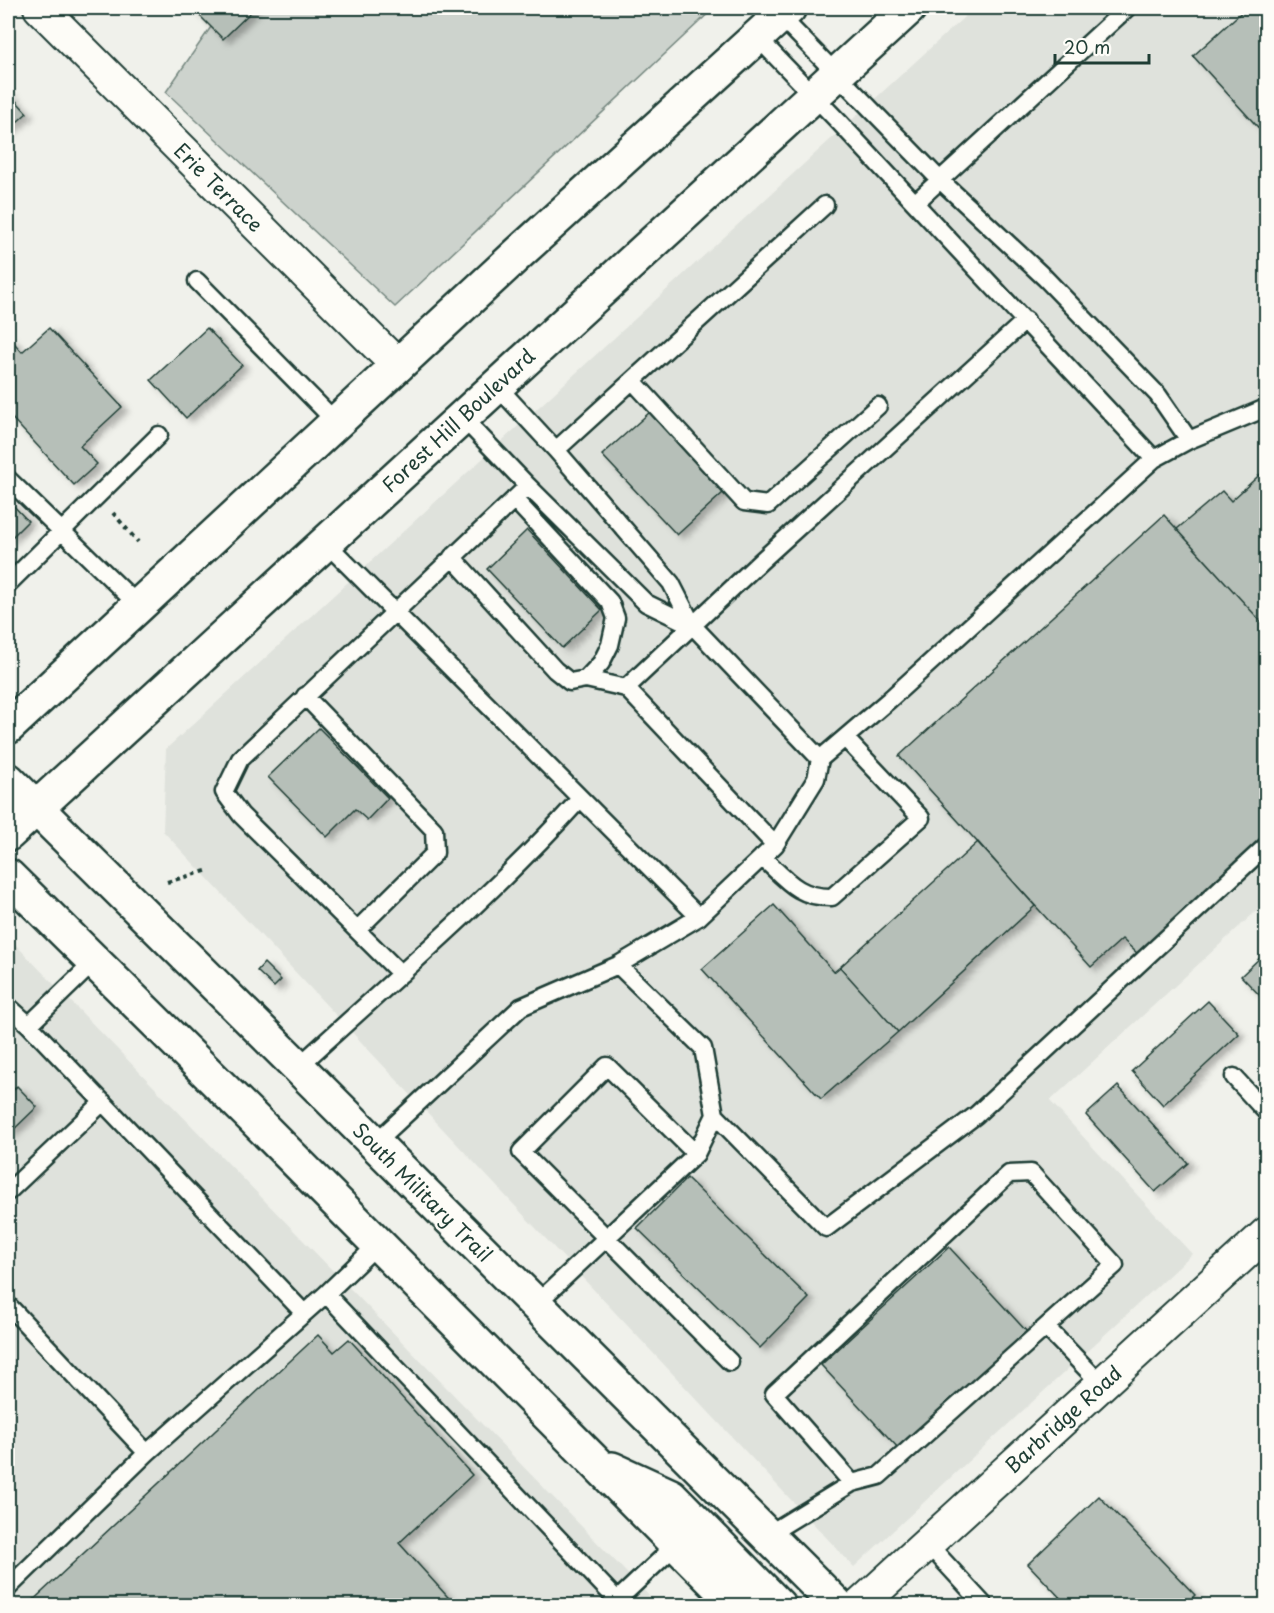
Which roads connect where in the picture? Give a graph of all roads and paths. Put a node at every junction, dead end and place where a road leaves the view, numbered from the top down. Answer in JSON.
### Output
{"nodes":[{"id":1,"x":40,"y":8,"type":"edge"},
{"id":2,"x":909,"y":8,"type":"edge"},
{"id":3,"x":1127,"y":8,"type":"edge"},
{"id":4,"x":776,"y":20,"type":"edge"},
{"id":5,"x":825,"y":84,"type":"junction"},
{"id":6,"x":940,"y":180,"type":"junction"},
{"id":7,"x":915,"y":203,"type":"junction"},
{"id":8,"x":825,"y":205,"type":"dead end"},
{"id":9,"x":197,"y":281,"type":"dead end"},
{"id":10,"x":1026,"y":320,"type":"junction"},
{"id":11,"x":398,"y":366,"type":"junction"},
{"id":12,"x":633,"y":381,"type":"junction"},
{"id":13,"x":496,"y":385,"type":"junction"},
{"id":14,"x":878,"y":406,"type":"dead end"},
{"id":15,"x":1266,"y":408,"type":"edge"},
{"id":16,"x":462,"y":417,"type":"junction"},
{"id":17,"x":337,"y":423,"type":"junction"},
{"id":18,"x":159,"y":435,"type":"dead end"},
{"id":19,"x":1189,"y":440,"type":"junction"},
{"id":20,"x":556,"y":450,"type":"junction"},
{"id":21,"x":1154,"y":459,"type":"junction"},
{"id":22,"x":8,"y":478,"type":"edge"},
{"id":23,"x":528,"y":486,"type":"junction"},
{"id":24,"x":514,"y":499,"type":"junction"},
{"id":25,"x":110,"y":509,"type":"dead end"},
{"id":26,"x":62,"y":532,"type":"junction"},
{"id":27,"x":138,"y":542,"type":"dead end"},
{"id":28,"x":325,"y":542,"type":"junction"},
{"id":29,"x":452,"y":557,"type":"junction"},
{"id":30,"x":8,"y":584,"type":"edge"},
{"id":31,"x":139,"y":606,"type":"junction"},
{"id":32,"x":394,"y":611,"type":"junction"},
{"id":33,"x":693,"y":626,"type":"junction"},
{"id":34,"x":586,"y":679,"type":"junction"},
{"id":35,"x":626,"y":687,"type":"junction"},
{"id":36,"x":306,"y":696,"type":"junction"},
{"id":37,"x":8,"y":727,"type":"edge"},
{"id":38,"x":845,"y":738,"type":"junction"},
{"id":39,"x":820,"y":759,"type":"junction"},
{"id":40,"x":8,"y":780,"type":"edge"},
{"id":41,"x":580,"y":799,"type":"junction"},
{"id":42,"x":35,"y":808,"type":"junction"},
{"id":43,"x":8,"y":834,"type":"edge"},
{"id":44,"x":775,"y":845,"type":"junction"},
{"id":45,"x":1266,"y":846,"type":"edge"},
{"id":46,"x":762,"y":857,"type":"junction"},
{"id":47,"x":209,"y":870,"type":"dead end"},
{"id":48,"x":8,"y":876,"type":"edge"},
{"id":49,"x":167,"y":882,"type":"dead end"},
{"id":50,"x":699,"y":917,"type":"junction"},
{"id":51,"x":357,"y":930,"type":"junction"},
{"id":52,"x":94,"y":962,"type":"junction"},
{"id":53,"x":618,"y":965,"type":"junction"},
{"id":54,"x":401,"y":974,"type":"junction"},
{"id":55,"x":8,"y":1006,"type":"edge"},
{"id":56,"x":29,"y":1025,"type":"junction"},
{"id":57,"x":298,"y":1066,"type":"junction"},
{"id":58,"x":1234,"y":1077,"type":"dead end"},
{"id":59,"x":103,"y":1102,"type":"junction"},
{"id":60,"x":1266,"y":1112,"type":"edge"},
{"id":61,"x":715,"y":1115,"type":"junction"},
{"id":62,"x":375,"y":1143,"type":"junction"},
{"id":63,"x":696,"y":1154,"type":"junction"},
{"id":64,"x":8,"y":1192,"type":"edge"},
{"id":65,"x":1266,"y":1234,"type":"edge"},
{"id":66,"x":607,"y":1237,"type":"junction"},
{"id":67,"x":378,"y":1244,"type":"junction"},
{"id":68,"x":326,"y":1294,"type":"junction"},
{"id":69,"x":536,"y":1304,"type":"junction"},
{"id":70,"x":8,"y":1305,"type":"edge"},
{"id":71,"x":304,"y":1313,"type":"junction"},
{"id":72,"x":1046,"y":1327,"type":"junction"},
{"id":73,"x":730,"y":1362,"type":"dead end"},
{"id":74,"x":1101,"y":1384,"type":"junction"},
{"id":75,"x":147,"y":1453,"type":"junction"},
{"id":76,"x":594,"y":1461,"type":"junction"},
{"id":77,"x":852,"y":1482,"type":"junction"},
{"id":78,"x":767,"y":1535,"type":"junction"},
{"id":79,"x":677,"y":1544,"type":"junction"},
{"id":80,"x":927,"y":1544,"type":"junction"},
{"id":81,"x":8,"y":1588,"type":"edge"},
{"id":82,"x":615,"y":1604,"type":"edge"},
{"id":83,"x":738,"y":1605,"type":"edge"},
{"id":84,"x":779,"y":1605,"type":"edge"},
{"id":85,"x":838,"y":1605,"type":"edge"},
{"id":86,"x":859,"y":1605,"type":"edge"},
{"id":87,"x":985,"y":1605,"type":"edge"}],
"edges":[{"from":1,"to":11,"type":"street","name":"Erie Terrace"},
{"from":2,"to":5,"type":"main road","name":"Forest Hill Boulevard"},
{"from":3,"to":6,"type":"lane"},
{"from":4,"to":5,"type":"lane"},
{"from":4,"to":5,"type":"lane"},
{"from":4,"to":11,"type":"main road"},
{"from":5,"to":6,"type":"lane"},
{"from":5,"to":7,"type":"lane"},
{"from":5,"to":13,"type":"main road","name":"Forest Hill Boulevard"},
{"from":6,"to":7,"type":"lane"},
{"from":6,"to":19,"type":"lane"},
{"from":7,"to":10,"type":"lane"},
{"from":8,"to":12,"type":"lane"},
{"from":9,"to":17,"type":"lane"},
{"from":10,"to":21,"type":"lane"},
{"from":10,"to":33,"type":"lane"},
{"from":11,"to":17,"type":"main road"},
{"from":12,"to":14,"type":"lane"},
{"from":12,"to":20,"type":"lane"},
{"from":13,"to":16,"type":"main road","name":"Forest Hill Boulevard"},
{"from":13,"to":20,"type":"lane"},
{"from":15,"to":19,"type":"lane"},
{"from":16,"to":23,"type":"lane"},
{"from":16,"to":28,"type":"main road","name":"Forest Hill Boulevard"},
{"from":17,"to":31,"type":"main road"},
{"from":18,"to":26,"type":"lane"},
{"from":19,"to":21,"type":"lane"},
{"from":20,"to":33,"type":"lane"},
{"from":21,"to":38,"type":"lane"},
{"from":22,"to":26,"type":"lane"},
{"from":23,"to":24,"type":"lane"},
{"from":23,"to":33,"type":"lane"},
{"from":24,"to":29,"type":"lane"},
{"from":24,"to":34,"type":"lane"},
{"from":25,"to":27,"type":"path"},
{"from":26,"to":30,"type":"lane"},
{"from":26,"to":31,"type":"lane"},
{"from":28,"to":32,"type":"lane"},
{"from":28,"to":42,"type":"main road","name":"Forest Hill Boulevard"},
{"from":29,"to":32,"type":"lane"},
{"from":29,"to":34,"type":"lane"},
{"from":31,"to":37,"type":"main road"},
{"from":32,"to":36,"type":"lane"},
{"from":32,"to":41,"type":"lane"},
{"from":33,"to":35,"type":"lane"},
{"from":33,"to":39,"type":"lane"},
{"from":34,"to":35,"type":"lane"},
{"from":35,"to":44,"type":"lane"},
{"from":36,"to":51,"type":"lane"},
{"from":36,"to":51,"type":"lane"},
{"from":38,"to":39,"type":"lane"},
{"from":38,"to":46,"type":"lane"},
{"from":39,"to":44,"type":"lane"},
{"from":40,"to":42,"type":"main road","name":"South Military Trail"},
{"from":41,"to":50,"type":"lane"},
{"from":41,"to":54,"type":"lane"},
{"from":42,"to":43,"type":"main road","name":"Forest Hill Boulevard"},
{"from":42,"to":57,"type":"main road","name":"South Military Trail"},
{"from":44,"to":46,"type":"lane"},
{"from":45,"to":61,"type":"lane"},
{"from":46,"to":50,"type":"lane"},
{"from":47,"to":49,"type":"path"},
{"from":48,"to":52,"type":"main road"},
{"from":50,"to":53,"type":"lane"},
{"from":51,"to":54,"type":"lane"},
{"from":52,"to":56,"type":"lane"},
{"from":52,"to":67,"type":"main road"},
{"from":53,"to":61,"type":"lane"},
{"from":53,"to":62,"type":"lane"},
{"from":54,"to":57,"type":"lane"},
{"from":55,"to":56,"type":"lane"},
{"from":56,"to":59,"type":"lane"},
{"from":57,"to":62,"type":"main road","name":"South Military Trail"},
{"from":58,"to":60,"type":"lane"},
{"from":59,"to":64,"type":"lane"},
{"from":59,"to":71,"type":"lane"},
{"from":61,"to":63,"type":"lane"},
{"from":62,"to":69,"type":"main road","name":"South Military Trail"},
{"from":63,"to":66,"type":"lane"},
{"from":63,"to":66,"type":"lane"},
{"from":65,"to":74,"type":"street","name":"Barbridge Road"},
{"from":66,"to":69,"type":"lane"},
{"from":66,"to":73,"type":"lane"},
{"from":67,"to":68,"type":"lane"},
{"from":67,"to":76,"type":"main road"},
{"from":68,"to":71,"type":"lane"},
{"from":68,"to":82,"type":"lane"},
{"from":69,"to":78,"type":"main road","name":"South Military Trail"},
{"from":70,"to":75,"type":"lane"},
{"from":71,"to":75,"type":"lane"},
{"from":72,"to":74,"type":"lane"},
{"from":72,"to":77,"type":"lane"},
{"from":72,"to":77,"type":"lane"},
{"from":74,"to":80,"type":"street","name":"Barbridge Road"},
{"from":75,"to":81,"type":"lane"},
{"from":76,"to":79,"type":"main road"},
{"from":76,"to":84,"type":"main road"},
{"from":77,"to":78,"type":"lane"},
{"from":78,"to":85,"type":"main road","name":"South Military Trail"},
{"from":79,"to":82,"type":"lane"},
{"from":79,"to":83,"type":"main road"},
{"from":80,"to":86,"type":"street","name":"Barbridge Road"},
{"from":80,"to":87,"type":"lane"}]}
